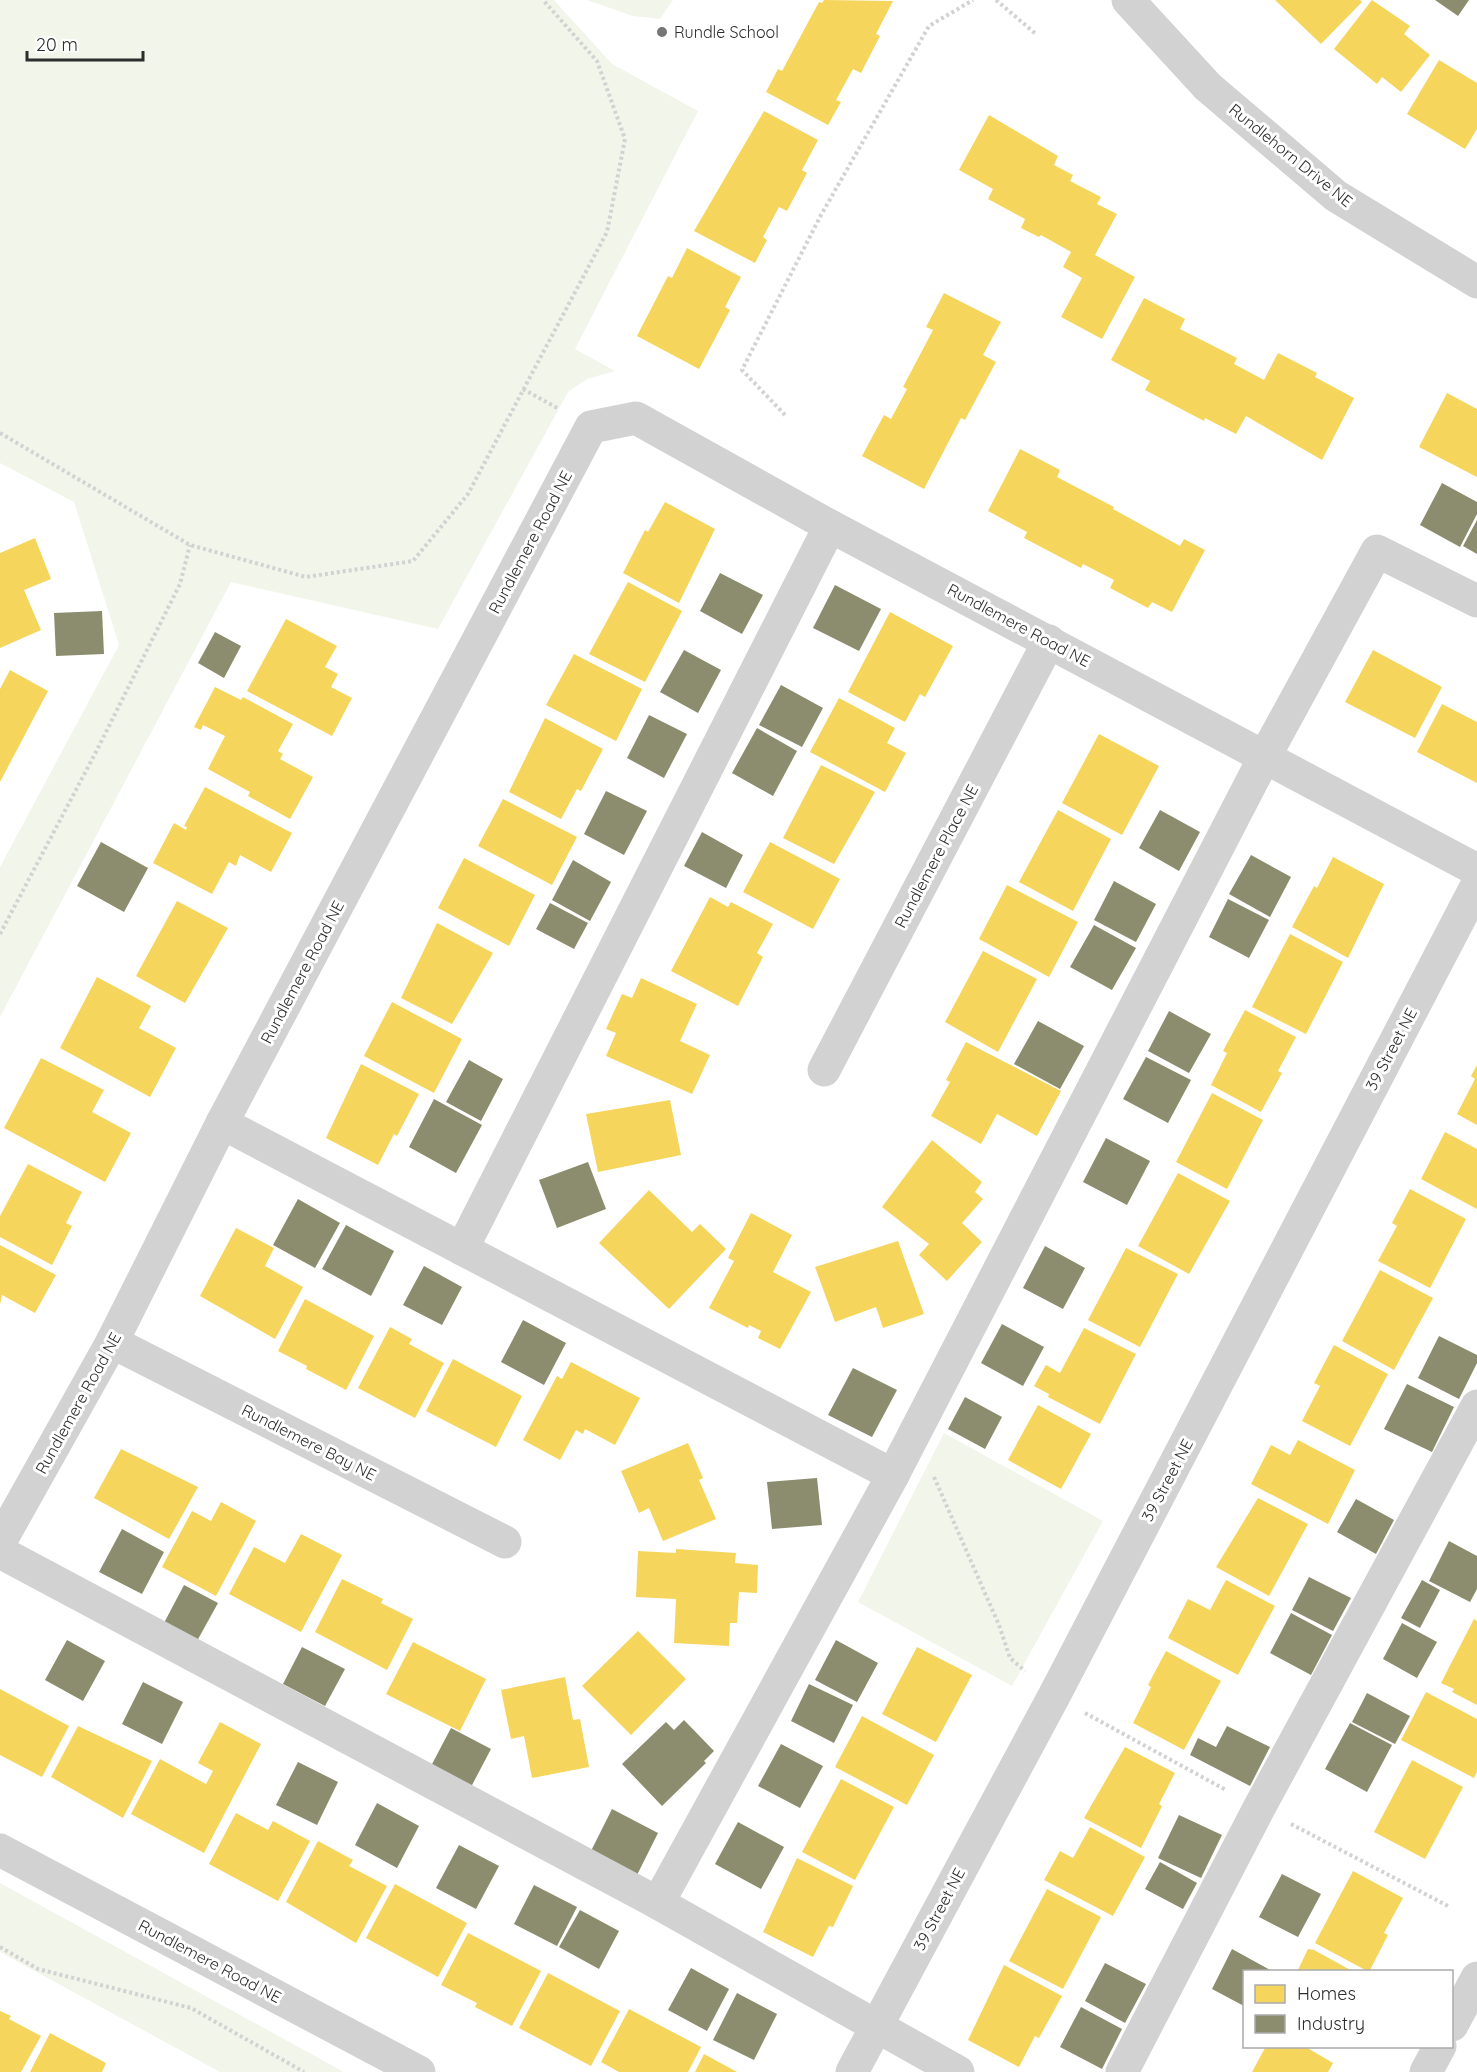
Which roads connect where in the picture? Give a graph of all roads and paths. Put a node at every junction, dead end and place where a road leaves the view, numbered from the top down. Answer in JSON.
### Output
{"nodes":[{"id":1,"x":543,"y":0,"type":"edge"},
{"id":2,"x":973,"y":0,"type":"edge"},
{"id":3,"x":996,"y":0,"type":"edge"},
{"id":4,"x":1128,"y":0,"type":"edge"},
{"id":5,"x":1037,"y":35,"type":"dead end"},
{"id":6,"x":1477,"y":282,"type":"edge"},
{"id":7,"x":785,"y":415,"type":"dead end"},
{"id":8,"x":0,"y":433,"type":"edge"},
{"id":9,"x":830,"y":526,"type":"junction"},
{"id":10,"x":190,"y":545,"type":"junction"},
{"id":11,"x":1477,"y":601,"type":"edge"},
{"id":12,"x":1048,"y":641,"type":"junction"},
{"id":13,"x":1265,"y":756,"type":"junction"},
{"id":14,"x":1477,"y":870,"type":"edge"},
{"id":15,"x":1477,"y":885,"type":"edge"},
{"id":16,"x":0,"y":934,"type":"edge"},
{"id":17,"x":824,"y":1070,"type":"dead end"},
{"id":18,"x":222,"y":1123,"type":"junction"},
{"id":19,"x":462,"y":1249,"type":"junction"},
{"id":20,"x":112,"y":1342,"type":"junction"},
{"id":21,"x":1477,"y":1406,"type":"edge"},
{"id":22,"x":893,"y":1475,"type":"junction"},
{"id":23,"x":0,"y":1542,"type":"edge"},
{"id":24,"x":505,"y":1542,"type":"dead end"},
{"id":25,"x":0,"y":1552,"type":"edge"},
{"id":26,"x":1054,"y":1696,"type":"junction"},
{"id":27,"x":0,"y":1850,"type":"edge"},
{"id":28,"x":658,"y":1903,"type":"junction"},
{"id":29,"x":0,"y":1947,"type":"edge"},
{"id":30,"x":1477,"y":1978,"type":"edge"},
{"id":31,"x":1453,"y":2023,"type":"edge"},
{"id":32,"x":875,"y":2025,"type":"junction"},
{"id":33,"x":1439,"y":2048,"type":"edge"},
{"id":34,"x":304,"y":2072,"type":"edge"},
{"id":35,"x":419,"y":2072,"type":"edge"},
{"id":36,"x":852,"y":2072,"type":"edge"},
{"id":37,"x":958,"y":2072,"type":"edge"},
{"id":38,"x":1122,"y":2072,"type":"edge"},
{"id":39,"x":1426,"y":2072,"type":"edge"}],
"edges":[{"from":1,"to":10,"type":"path"},
{"from":2,"to":7,"type":"path"},
{"from":3,"to":5,"type":"path"},
{"from":4,"to":6,"type":"street","name":"Rundlehorn Drive NE"},
{"from":8,"to":10,"type":"path"},
{"from":9,"to":12,"type":"street","name":"Rundlemere Road NE"},
{"from":9,"to":18,"type":"street","name":"Rundlemere Road NE"},
{"from":9,"to":19,"type":"street"},
{"from":10,"to":16,"type":"path"},
{"from":11,"to":13,"type":"street"},
{"from":12,"to":13,"type":"street","name":"Rundlemere Road NE"},
{"from":12,"to":17,"type":"street","name":"Rundlemere Place NE"},
{"from":13,"to":14,"type":"street","name":"Rundlemere Road NE"},
{"from":13,"to":22,"type":"street"},
{"from":15,"to":26,"type":"street","name":"39 Street NE"},
{"from":18,"to":19,"type":"street"},
{"from":18,"to":20,"type":"street","name":"Rundlemere Road NE"},
{"from":19,"to":22,"type":"street"},
{"from":20,"to":23,"type":"street","name":"Rundlemere Road NE"},
{"from":20,"to":24,"type":"street","name":"Rundlemere Bay NE"},
{"from":21,"to":38,"type":"street"},
{"from":22,"to":26,"type":"path"},
{"from":22,"to":28,"type":"street"},
{"from":25,"to":28,"type":"street"},
{"from":26,"to":32,"type":"street","name":"39 Street NE"},
{"from":27,"to":35,"type":"street","name":"Rundlemere Road NE"},
{"from":28,"to":32,"type":"street"},
{"from":29,"to":34,"type":"path"},
{"from":30,"to":31,"type":"street"},
{"from":32,"to":36,"type":"street","name":"39 Street NE"},
{"from":32,"to":37,"type":"street"},
{"from":33,"to":39,"type":"street"}]}
